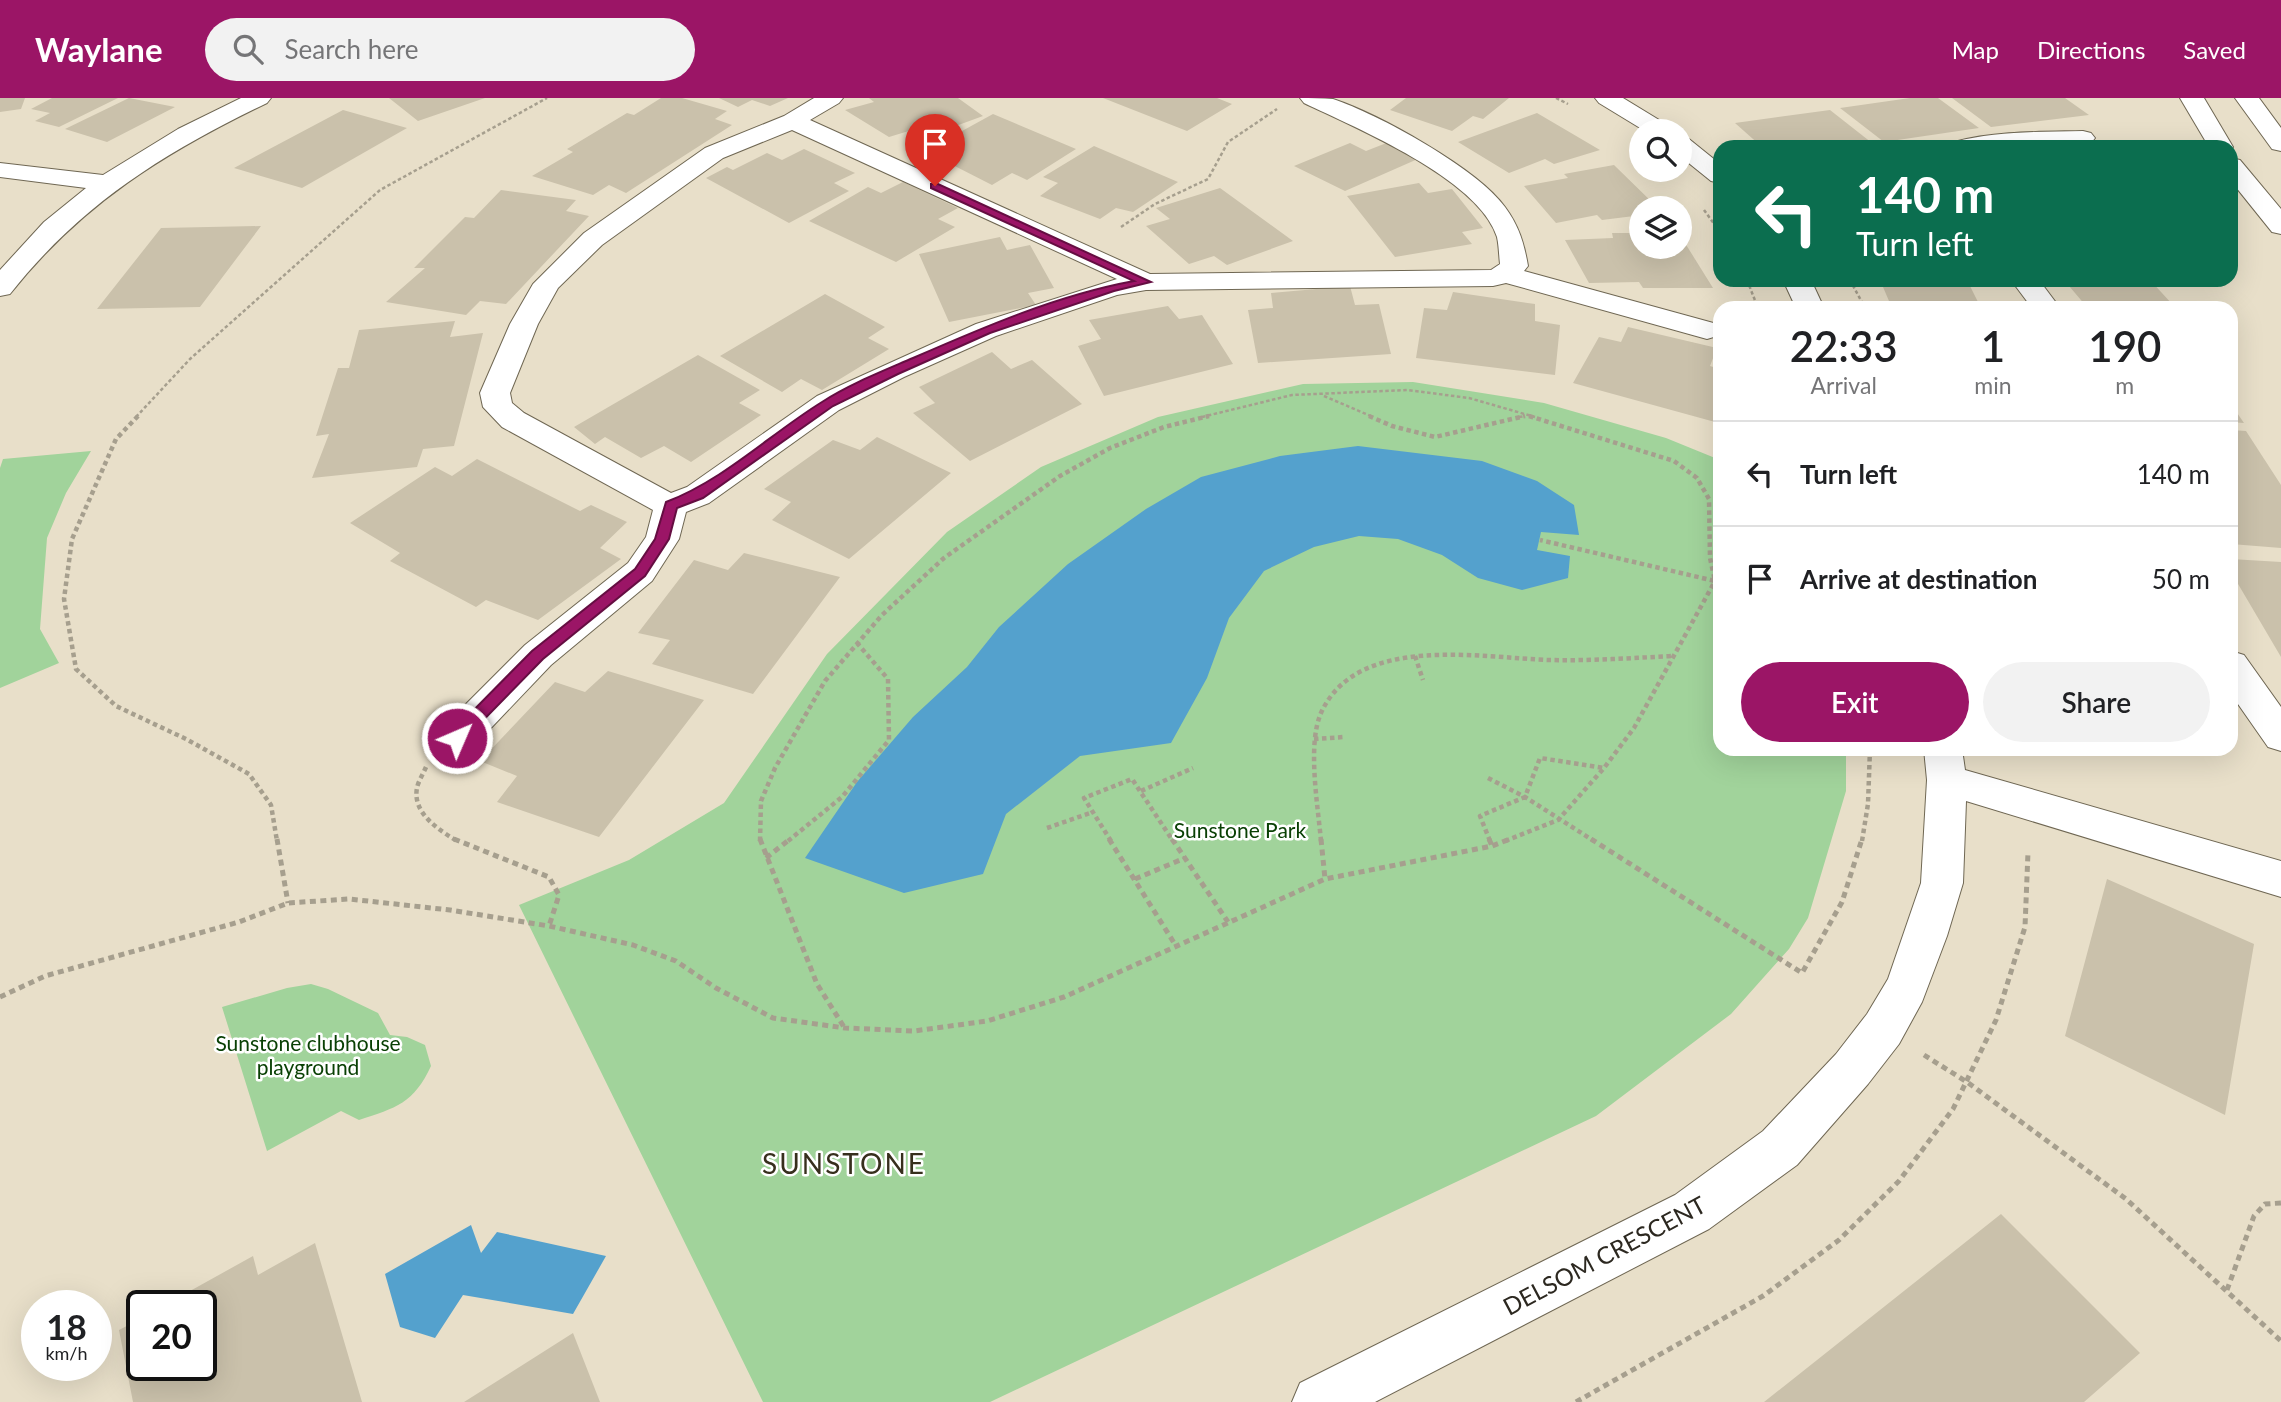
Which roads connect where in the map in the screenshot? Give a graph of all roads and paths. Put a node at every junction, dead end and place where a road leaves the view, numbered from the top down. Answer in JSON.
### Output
{"nodes":[{"id":1,"x":259,"y":98,"type":"edge"},
{"id":2,"x":547,"y":98,"type":"edge"},
{"id":3,"x":831,"y":98,"type":"edge"},
{"id":4,"x":1312,"y":98,"type":"edge"},
{"id":5,"x":1607,"y":98,"type":"edge"},
{"id":6,"x":2192,"y":98,"type":"edge"},
{"id":7,"x":2247,"y":98,"type":"edge"},
{"id":8,"x":1283,"y":105,"type":"dead end"},
{"id":9,"x":1641,"y":119,"type":"edge"},
{"id":10,"x":792,"y":121,"type":"junction"},
{"id":11,"x":2083,"y":138,"type":"dead end"},
{"id":12,"x":2036,"y":140,"type":"edge"},
{"id":13,"x":2217,"y":140,"type":"edge"},
{"id":14,"x":2281,"y":144,"type":"edge"},
{"id":15,"x":1692,"y":154,"type":"edge"},
{"id":16,"x":0,"y":170,"type":"edge"},
{"id":17,"x":1713,"y":170,"type":"edge"},
{"id":18,"x":2238,"y":174,"type":"edge"},
{"id":19,"x":106,"y":183,"type":"junction"},
{"id":20,"x":2281,"y":226,"type":"edge"},
{"id":21,"x":1077,"y":251,"type":"junction"},
{"id":22,"x":1506,"y":274,"type":"junction"},
{"id":23,"x":1146,"y":282,"type":"junction"},
{"id":24,"x":0,"y":288,"type":"edge"},
{"id":25,"x":1707,"y":330,"type":"dead end"},
{"id":26,"x":1321,"y":394,"type":"junction"},
{"id":27,"x":1526,"y":416,"type":"junction"},
{"id":28,"x":671,"y":505,"type":"junction"},
{"id":29,"x":1540,"y":540,"type":"dead end"},
{"id":30,"x":1713,"y":568,"type":"edge"},
{"id":31,"x":1713,"y":581,"type":"edge"},
{"id":32,"x":1713,"y":589,"type":"edge"},
{"id":33,"x":857,"y":643,"type":"junction"},
{"id":34,"x":1415,"y":656,"type":"junction"},
{"id":35,"x":1674,"y":656,"type":"junction"},
{"id":36,"x":2238,"y":675,"type":"edge"},
{"id":37,"x":1423,"y":680,"type":"dead end"},
{"id":38,"x":2281,"y":736,"type":"edge"},
{"id":39,"x":1344,"y":737,"type":"dead end"},
{"id":40,"x":457,"y":738,"type":"joint"},
{"id":41,"x":1314,"y":739,"type":"junction"},
{"id":42,"x":1870,"y":756,"type":"edge"},
{"id":43,"x":1945,"y":765,"type":"edge"},
{"id":44,"x":1193,"y":768,"type":"dead end"},
{"id":45,"x":1604,"y":768,"type":"junction"},
{"id":46,"x":1488,"y":778,"type":"dead end"},
{"id":47,"x":1141,"y":791,"type":"junction"},
{"id":48,"x":1525,"y":797,"type":"junction"},
{"id":49,"x":2031,"y":805,"type":"junction"},
{"id":50,"x":1093,"y":812,"type":"junction"},
{"id":51,"x":1558,"y":820,"type":"junction"},
{"id":52,"x":1047,"y":828,"type":"dead end"},
{"id":53,"x":1493,"y":846,"type":"junction"},
{"id":54,"x":766,"y":858,"type":"junction"},
{"id":55,"x":1185,"y":858,"type":"junction"},
{"id":56,"x":1135,"y":879,"type":"junction"},
{"id":57,"x":1325,"y":879,"type":"junction"},
{"id":58,"x":2281,"y":879,"type":"edge"},
{"id":59,"x":288,"y":903,"type":"junction"},
{"id":60,"x":1228,"y":922,"type":"junction"},
{"id":61,"x":549,"y":926,"type":"junction"},
{"id":62,"x":1176,"y":946,"type":"junction"},
{"id":63,"x":0,"y":997,"type":"edge"},
{"id":64,"x":845,"y":1028,"type":"junction"},
{"id":65,"x":1920,"y":1053,"type":"dead end"},
{"id":66,"x":1967,"y":1082,"type":"junction"},
{"id":67,"x":2281,"y":1203,"type":"edge"},
{"id":68,"x":2227,"y":1290,"type":"junction"},
{"id":69,"x":2281,"y":1341,"type":"edge"},
{"id":70,"x":1320,"y":1402,"type":"edge"},
{"id":71,"x":1576,"y":1402,"type":"edge"}],
"edges":[{"from":1,"to":19,"type":"street"},
{"from":2,"to":59,"type":"path"},
{"from":3,"to":10,"type":"street"},
{"from":4,"to":22,"type":"street"},
{"from":5,"to":9,"type":"street"},
{"from":6,"to":13,"type":"street"},
{"from":7,"to":14,"type":"street"},
{"from":8,"to":21,"type":"path"},
{"from":10,"to":21,"type":"street"},
{"from":10,"to":28,"type":"street"},
{"from":11,"to":12,"type":"street"},
{"from":15,"to":17,"type":"street"},
{"from":16,"to":19,"type":"street"},
{"from":18,"to":20,"type":"street"},
{"from":19,"to":24,"type":"street"},
{"from":21,"to":23,"type":"street"},
{"from":22,"to":23,"type":"street"},
{"from":22,"to":25,"type":"street"},
{"from":23,"to":28,"type":"street"},
{"from":26,"to":27,"type":"path"},
{"from":26,"to":27,"type":"path"},
{"from":26,"to":33,"type":"path"},
{"from":27,"to":30,"type":"path"},
{"from":28,"to":40,"type":"street"},
{"from":29,"to":31,"type":"path"},
{"from":32,"to":35,"type":"path"},
{"from":33,"to":54,"type":"path"},
{"from":33,"to":54,"type":"path"},
{"from":34,"to":35,"type":"path"},
{"from":34,"to":37,"type":"path"},
{"from":34,"to":41,"type":"path"},
{"from":35,"to":45,"type":"path"},
{"from":36,"to":38,"type":"street"},
{"from":39,"to":41,"type":"path"},
{"from":40,"to":61,"type":"path"},
{"from":41,"to":57,"type":"path"},
{"from":42,"to":51,"type":"path"},
{"from":43,"to":49,"type":"street"},
{"from":43,"to":70,"type":"street","name":"DELSOM CRESCENT"},
{"from":44,"to":47,"type":"path"},
{"from":45,"to":48,"type":"path"},
{"from":45,"to":51,"type":"path"},
{"from":46,"to":48,"type":"path"},
{"from":47,"to":50,"type":"path"},
{"from":47,"to":55,"type":"path"},
{"from":48,"to":51,"type":"path"},
{"from":48,"to":53,"type":"path"},
{"from":49,"to":58,"type":"street"},
{"from":49,"to":66,"type":"path"},
{"from":50,"to":52,"type":"path"},
{"from":50,"to":56,"type":"path"},
{"from":51,"to":53,"type":"path"},
{"from":53,"to":57,"type":"path"},
{"from":54,"to":64,"type":"path"},
{"from":55,"to":56,"type":"path"},
{"from":55,"to":60,"type":"path"},
{"from":56,"to":62,"type":"path"},
{"from":57,"to":60,"type":"path"},
{"from":59,"to":61,"type":"path"},
{"from":59,"to":63,"type":"path"},
{"from":60,"to":62,"type":"path"},
{"from":61,"to":64,"type":"path"},
{"from":62,"to":64,"type":"path"},
{"from":65,"to":66,"type":"path"},
{"from":66,"to":68,"type":"path"},
{"from":66,"to":71,"type":"path"},
{"from":67,"to":68,"type":"path"},
{"from":68,"to":69,"type":"path"}]}
